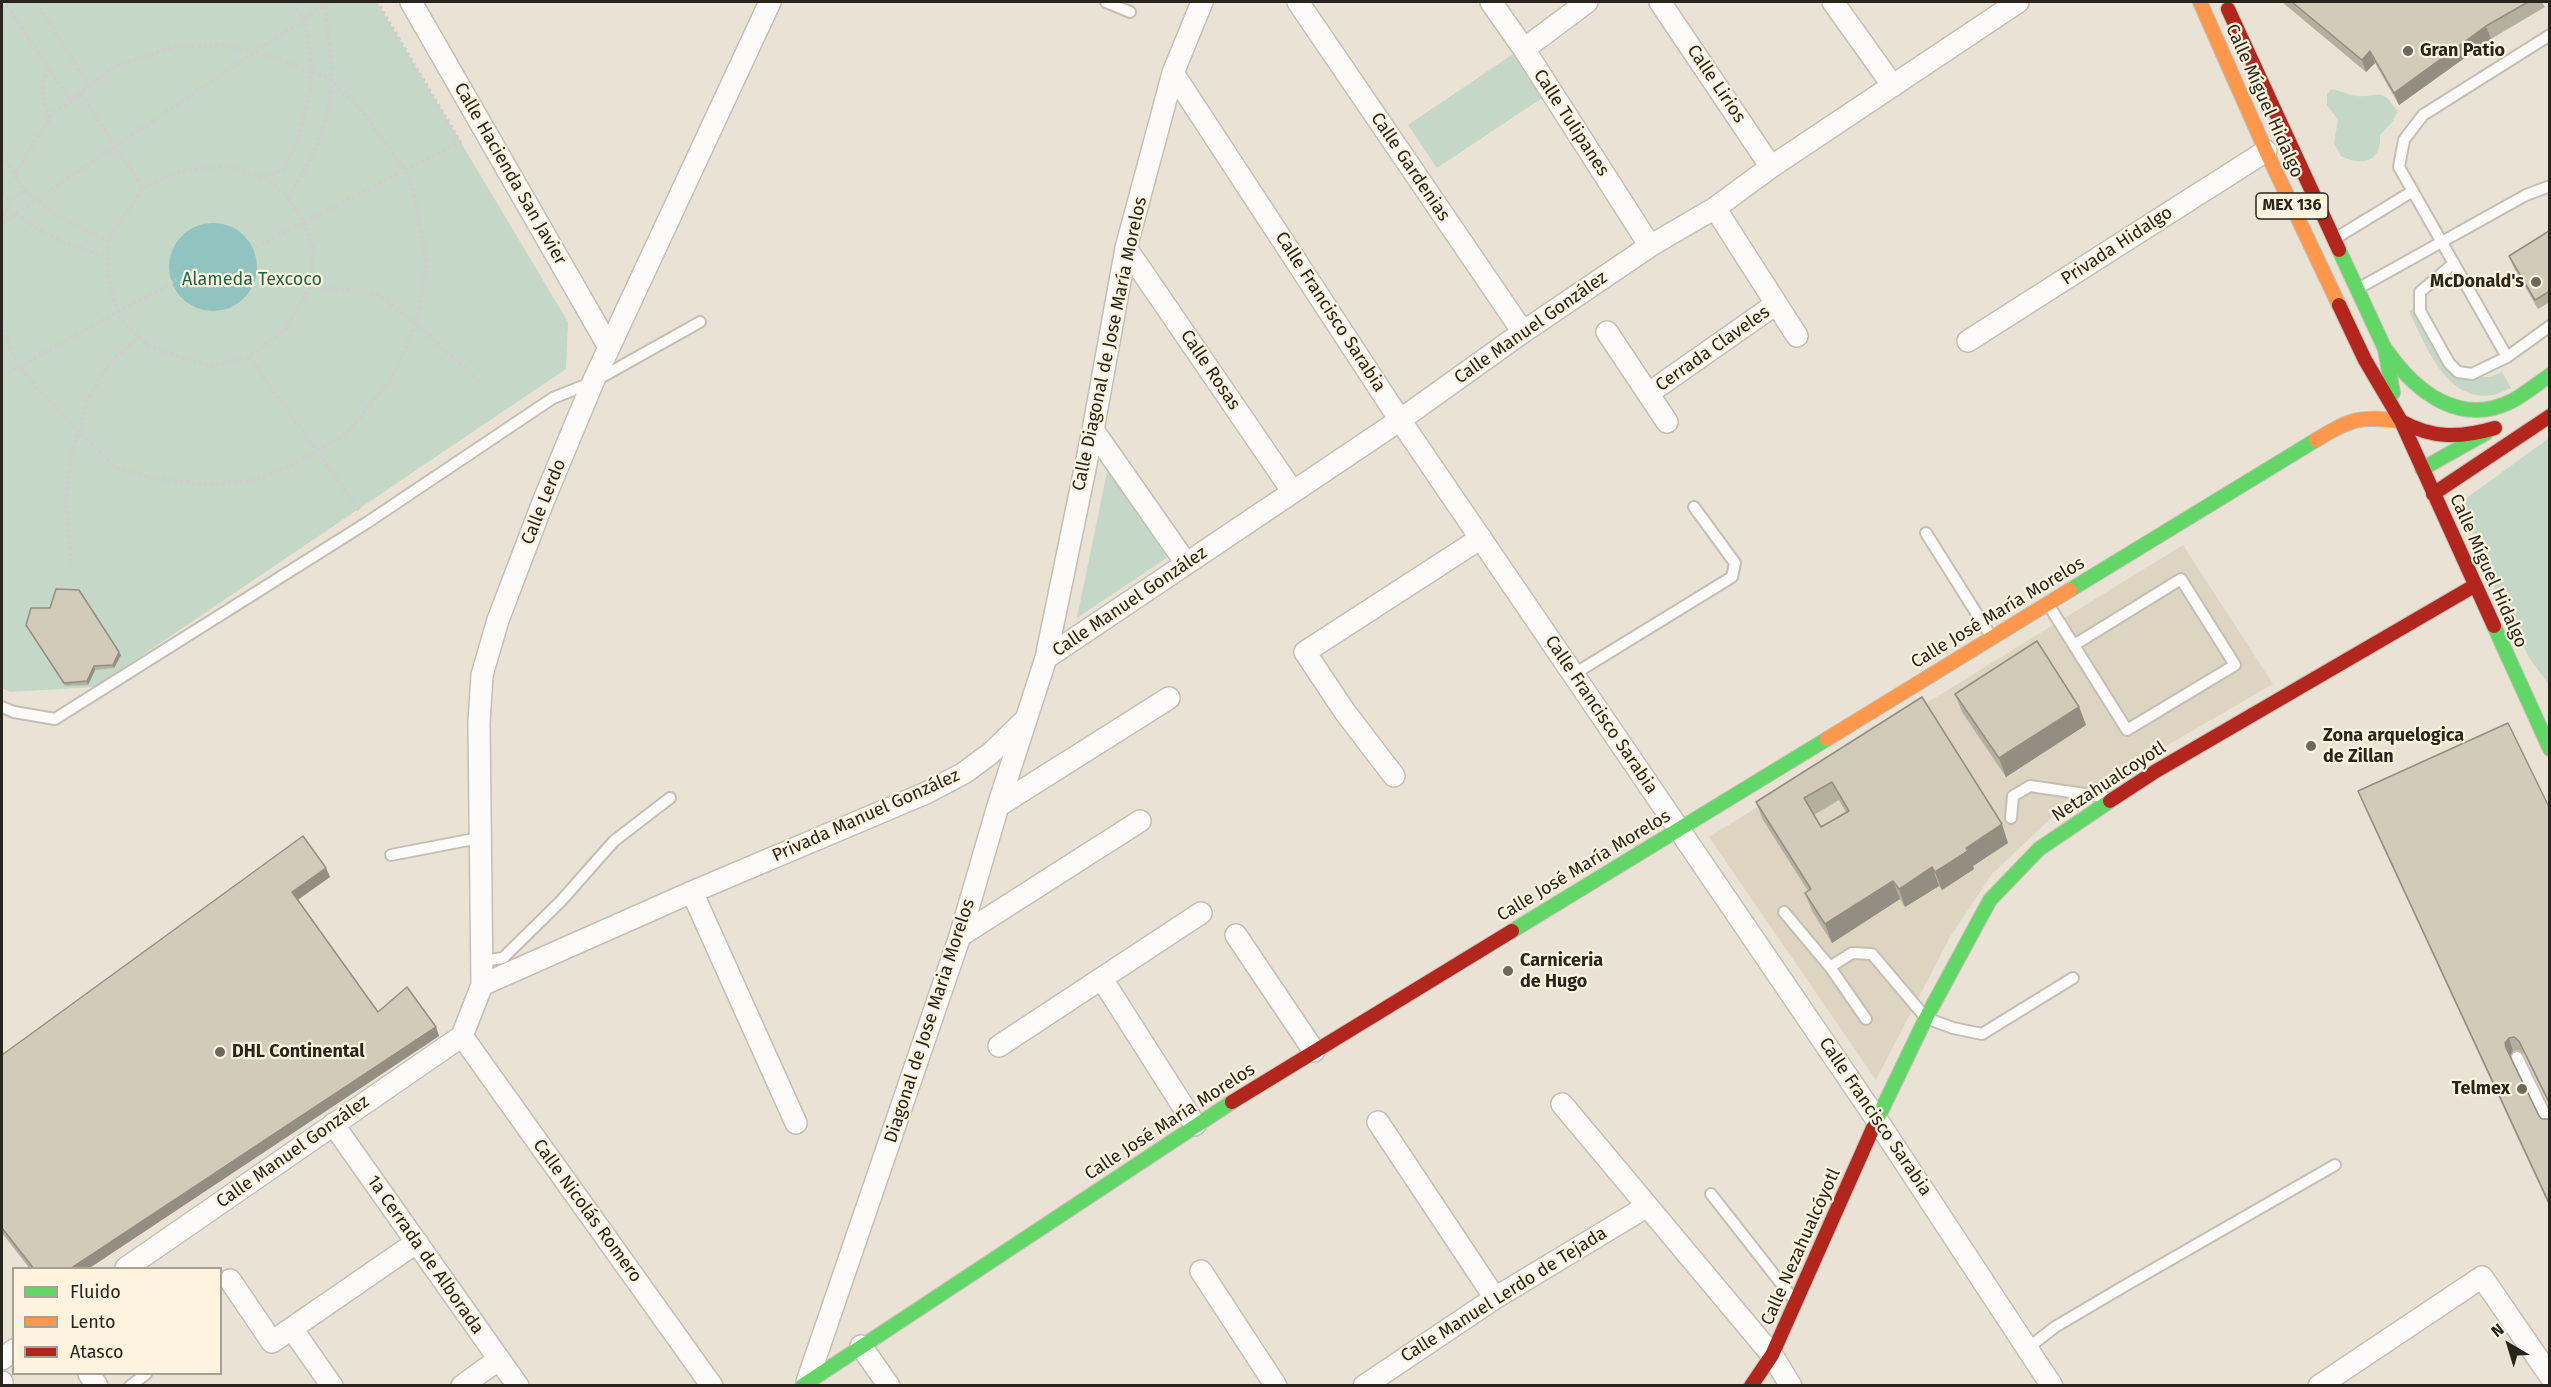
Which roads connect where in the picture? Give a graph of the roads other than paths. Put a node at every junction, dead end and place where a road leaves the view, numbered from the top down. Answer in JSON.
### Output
{"nodes":[{"id":1,"x":411,"y":2,"type":"edge"},
{"id":2,"x":770,"y":2,"type":"edge"},
{"id":3,"x":1106,"y":2,"type":"edge"},
{"id":4,"x":1202,"y":2,"type":"edge"},
{"id":5,"x":1298,"y":2,"type":"edge"},
{"id":6,"x":1491,"y":2,"type":"edge"},
{"id":7,"x":1587,"y":2,"type":"edge"},
{"id":8,"x":1660,"y":2,"type":"edge"},
{"id":9,"x":1833,"y":2,"type":"edge"},
{"id":10,"x":2018,"y":2,"type":"edge"},
{"id":11,"x":2200,"y":2,"type":"edge"},
{"id":12,"x":2224,"y":2,"type":"edge"},
{"id":13,"x":1992,"y":8,"type":"edge"},
{"id":14,"x":1130,"y":12,"type":"dead end"},
{"id":15,"x":2550,"y":35,"type":"edge"},
{"id":16,"x":1524,"y":49,"type":"junction"},
{"id":17,"x":1173,"y":73,"type":"junction"},
{"id":18,"x":1893,"y":86,"type":"junction"},
{"id":19,"x":2266,"y":151,"type":"junction"},
{"id":20,"x":1771,"y":167,"type":"junction"},
{"id":21,"x":2550,"y":186,"type":"edge"},
{"id":22,"x":2413,"y":191,"type":"junction"},
{"id":23,"x":1715,"y":208,"type":"junction"},
{"id":24,"x":2334,"y":239,"type":"junction"},
{"id":25,"x":2443,"y":242,"type":"junction"},
{"id":26,"x":1650,"y":246,"type":"junction"},
{"id":27,"x":1126,"y":248,"type":"junction"},
{"id":28,"x":2454,"y":263,"type":"junction"},
{"id":29,"x":2359,"y":288,"type":"junction"},
{"id":30,"x":1776,"y":304,"type":"junction"},
{"id":31,"x":700,"y":322,"type":"dead end"},
{"id":32,"x":2550,"y":326,"type":"edge"},
{"id":33,"x":1523,"y":332,"type":"junction"},
{"id":34,"x":1606,"y":332,"type":"dead end"},
{"id":35,"x":1797,"y":336,"type":"dead end"},
{"id":36,"x":1968,"y":341,"type":"dead end"},
{"id":37,"x":609,"y":347,"type":"junction"},
{"id":38,"x":2385,"y":349,"type":"junction"},
{"id":39,"x":2507,"y":357,"type":"junction"},
{"id":40,"x":2550,"y":375,"type":"edge"},
{"id":41,"x":593,"y":382,"type":"junction"},
{"id":42,"x":1649,"y":393,"type":"junction"},
{"id":43,"x":2540,"y":399,"type":"dead end"},
{"id":44,"x":2394,"y":407,"type":"junction"},
{"id":45,"x":2550,"y":416,"type":"edge"},
{"id":46,"x":1400,"y":420,"type":"junction"},
{"id":47,"x":2401,"y":421,"type":"junction"},
{"id":48,"x":1667,"y":422,"type":"dead end"},
{"id":49,"x":2504,"y":422,"type":"junction"},
{"id":50,"x":1093,"y":430,"type":"junction"},
{"id":51,"x":2422,"y":469,"type":"junction"},
{"id":52,"x":1293,"y":492,"type":"junction"},
{"id":53,"x":2433,"y":494,"type":"junction"},
{"id":54,"x":1694,"y":507,"type":"dead end"},
{"id":55,"x":1926,"y":533,"type":"dead end"},
{"id":56,"x":1481,"y":538,"type":"junction"},
{"id":57,"x":1186,"y":563,"type":"junction"},
{"id":58,"x":2474,"y":586,"type":"junction"},
{"id":59,"x":2048,"y":604,"type":"junction"},
{"id":60,"x":1992,"y":638,"type":"junction"},
{"id":61,"x":2074,"y":645,"type":"junction"},
{"id":62,"x":1046,"y":658,"type":"junction"},
{"id":63,"x":1574,"y":674,"type":"junction"},
{"id":64,"x":1168,"y":698,"type":"dead end"},
{"id":65,"x":2,"y":707,"type":"edge"},
{"id":66,"x":1026,"y":719,"type":"junction"},
{"id":67,"x":2550,"y":749,"type":"edge"},
{"id":68,"x":1394,"y":776,"type":"dead end"},
{"id":69,"x":670,"y":798,"type":"dead end"},
{"id":70,"x":2114,"y":798,"type":"junction"},
{"id":71,"x":998,"y":806,"type":"junction"},
{"id":72,"x":2011,"y":818,"type":"dead end"},
{"id":73,"x":1140,"y":821,"type":"dead end"},
{"id":74,"x":1679,"y":829,"type":"junction"},
{"id":75,"x":479,"y":838,"type":"junction"},
{"id":76,"x":392,"y":855,"type":"dead end"},
{"id":77,"x":692,"y":892,"type":"junction"},
{"id":78,"x":1784,"y":912,"type":"dead end"},
{"id":79,"x":1202,"y":913,"type":"dead end"},
{"id":80,"x":1236,"y":935,"type":"dead end"},
{"id":81,"x":960,"y":936,"type":"junction"},
{"id":82,"x":481,"y":961,"type":"junction"},
{"id":83,"x":1830,"y":966,"type":"junction"},
{"id":84,"x":2073,"y":978,"type":"dead end"},
{"id":85,"x":1102,"y":979,"type":"junction"},
{"id":86,"x":482,"y":985,"type":"junction"},
{"id":87,"x":1926,"y":1018,"type":"junction"},
{"id":88,"x":1866,"y":1019,"type":"dead end"},
{"id":89,"x":462,"y":1036,"type":"junction"},
{"id":90,"x":999,"y":1046,"type":"dead end"},
{"id":91,"x":1314,"y":1051,"type":"junction"},
{"id":92,"x":2517,"y":1057,"type":"edge"},
{"id":93,"x":1562,"y":1104,"type":"dead end"},
{"id":94,"x":1877,"y":1120,"type":"junction"},
{"id":95,"x":1378,"y":1122,"type":"dead end"},
{"id":96,"x":333,"y":1124,"type":"junction"},
{"id":97,"x":796,"y":1124,"type":"dead end"},
{"id":98,"x":1195,"y":1125,"type":"junction"},
{"id":99,"x":2550,"y":1125,"type":"edge"},
{"id":100,"x":2335,"y":1165,"type":"dead end"},
{"id":101,"x":1711,"y":1194,"type":"dead end"},
{"id":102,"x":1646,"y":1207,"type":"junction"},
{"id":103,"x":417,"y":1242,"type":"junction"},
{"id":104,"x":129,"y":1267,"type":"edge"},
{"id":105,"x":1201,"y":1271,"type":"dead end"},
{"id":106,"x":230,"y":1280,"type":"dead end"},
{"id":107,"x":1495,"y":1298,"type":"junction"},
{"id":108,"x":1796,"y":1303,"type":"junction"},
{"id":109,"x":292,"y":1329,"type":"junction"},
{"id":110,"x":861,"y":1346,"type":"junction"},
{"id":111,"x":2028,"y":1348,"type":"junction"},
{"id":112,"x":1772,"y":1355,"type":"junction"},
{"id":113,"x":499,"y":1359,"type":"junction"},
{"id":114,"x":145,"y":1375,"type":"edge"},
{"id":115,"x":2550,"y":1376,"type":"edge"},
{"id":116,"x":805,"y":1384,"type":"edge"},
{"id":117,"x":130,"y":1386,"type":"edge"},
{"id":118,"x":332,"y":1386,"type":"edge"},
{"id":119,"x":462,"y":1386,"type":"edge"},
{"id":120,"x":518,"y":1386,"type":"edge"},
{"id":121,"x":711,"y":1386,"type":"edge"},
{"id":122,"x":889,"y":1386,"type":"edge"},
{"id":123,"x":1276,"y":1386,"type":"edge"},
{"id":124,"x":1364,"y":1386,"type":"edge"},
{"id":125,"x":1750,"y":1386,"type":"edge"},
{"id":126,"x":1791,"y":1386,"type":"edge"},
{"id":127,"x":2052,"y":1386,"type":"edge"},
{"id":128,"x":2319,"y":1386,"type":"edge"}],
"edges":[{"from":1,"to":37,"type":"street","name":"Calle Hacienda San Javier"},
{"from":2,"to":37,"type":"street","name":"Calle Lerdo"},
{"from":3,"to":14,"type":"lane"},
{"from":4,"to":17,"type":"street","name":"Calle Diagonal de Jose María Morelos"},
{"from":5,"to":33,"type":"street","name":"Calle Gardenias"},
{"from":6,"to":16,"type":"street","name":"Calle Tulipanes"},
{"from":7,"to":16,"type":"street"},
{"from":8,"to":20,"type":"street","name":"Calle Lirios"},
{"from":9,"to":18,"type":"street"},
{"from":10,"to":13,"type":"street","name":"Calle Manuel González"},
{"from":11,"to":19,"type":"street","name":"Calle Míguel Hidalgo","number":"MEX 136"},
{"from":12,"to":24,"type":"street","name":"Calle Míguel Hidalgo","number":"MEX 136"},
{"from":13,"to":18,"type":"street","name":"Calle Manuel González"},
{"from":15,"to":22,"type":"lane"},
{"from":16,"to":26,"type":"street","name":"Calle Tulipanes"},
{"from":17,"to":27,"type":"street","name":"Calle Diagonal de Jose María Morelos"},
{"from":17,"to":46,"type":"street","name":"Calle Francisco Sarabia"},
{"from":18,"to":20,"type":"street","name":"Calle Manuel González"},
{"from":19,"to":36,"type":"street","name":"Privada Hidalgo"},
{"from":19,"to":44,"type":"street","name":"Calle Míguel Hidalgo","number":"MEX 136"},
{"from":20,"to":23,"type":"street","name":"Calle Manuel González"},
{"from":21,"to":25,"type":"lane"},
{"from":22,"to":24,"type":"lane"},
{"from":22,"to":25,"type":"lane"},
{"from":23,"to":26,"type":"street","name":"Calle Manuel González"},
{"from":23,"to":30,"type":"street"},
{"from":24,"to":29,"type":"street","name":"Calle Míguel Hidalgo","number":"MEX 136"},
{"from":25,"to":28,"type":"lane"},
{"from":25,"to":29,"type":"lane"},
{"from":26,"to":33,"type":"street","name":"Calle Manuel González"},
{"from":27,"to":50,"type":"street","name":"Calle Diagonal de Jose María Morelos"},
{"from":27,"to":52,"type":"street","name":"Calle Rosas"},
{"from":28,"to":39,"type":"lane"},
{"from":28,"to":39,"type":"lane"},
{"from":29,"to":38,"type":"street","name":"Calle Míguel Hidalgo","number":"MEX 136"},
{"from":30,"to":35,"type":"street"},
{"from":30,"to":42,"type":"street","name":"Cerrada Claveles"},
{"from":31,"to":41,"type":"lane"},
{"from":32,"to":39,"type":"lane"},
{"from":33,"to":46,"type":"street","name":"Calle Manuel González"},
{"from":34,"to":42,"type":"street"},
{"from":37,"to":41,"type":"street","name":"Calle Lerdo"},
{"from":38,"to":40,"type":"street"},
{"from":38,"to":44,"type":"street","name":"Calle Míguel Hidalgo","number":"MEX 136"},
{"from":41,"to":65,"type":"lane"},
{"from":41,"to":75,"type":"street","name":"Calle Lerdo"},
{"from":42,"to":48,"type":"street"},
{"from":43,"to":49,"type":"street"},
{"from":44,"to":47,"type":"street","name":"Calle Míguel Hidalgo","number":"MEX 136"},
{"from":45,"to":53,"type":"street"},
{"from":46,"to":52,"type":"street","name":"Calle Manuel González"},
{"from":46,"to":56,"type":"street","name":"Calle Francisco Sarabia"},
{"from":47,"to":49,"type":"street","name":"Calle José María Morelos"},
{"from":47,"to":51,"type":"street","name":"Calle Míguel Hidalgo","number":"MEX 136"},
{"from":47,"to":59,"type":"street","name":"Calle José María Morelos"},
{"from":49,"to":51,"type":"street"},
{"from":50,"to":57,"type":"street"},
{"from":50,"to":62,"type":"street","name":"Calle Diagonal de Jose María Morelos"},
{"from":51,"to":53,"type":"street","name":"Calle Míguel Hidalgo","number":"MEX 136"},
{"from":52,"to":57,"type":"street","name":"Calle Manuel González"},
{"from":53,"to":58,"type":"street","name":"Calle Míguel Hidalgo","number":"MEX 136"},
{"from":54,"to":63,"type":"lane"},
{"from":55,"to":60,"type":"lane"},
{"from":56,"to":63,"type":"street","name":"Calle Francisco Sarabia"},
{"from":56,"to":68,"type":"street"},
{"from":57,"to":62,"type":"street","name":"Calle Manuel González"},
{"from":58,"to":67,"type":"street","name":"Calle Míguel Hidalgo","number":"MEX 136"},
{"from":58,"to":70,"type":"street","name":"Netzahualcoyotl"},
{"from":59,"to":60,"type":"street","name":"Calle José María Morelos"},
{"from":59,"to":61,"type":"lane"},
{"from":60,"to":74,"type":"street","name":"Calle José María Morelos"},
{"from":61,"to":61,"type":"lane"},
{"from":62,"to":66,"type":"street","name":"Diagonal de Jose Maria Morelos"},
{"from":63,"to":74,"type":"street","name":"Calle Francisco Sarabia"},
{"from":64,"to":71,"type":"street"},
{"from":66,"to":71,"type":"street","name":"Diagonal de Jose Maria Morelos"},
{"from":66,"to":77,"type":"street","name":"Privada Manuel González"},
{"from":69,"to":82,"type":"lane"},
{"from":70,"to":72,"type":"lane"},
{"from":70,"to":87,"type":"street","name":"Netzahualcoyotl"},
{"from":71,"to":81,"type":"street","name":"Diagonal de Jose Maria Morelos"},
{"from":73,"to":81,"type":"street"},
{"from":74,"to":91,"type":"street","name":"Calle José María Morelos"},
{"from":74,"to":94,"type":"street","name":"Calle Francisco Sarabia"},
{"from":75,"to":76,"type":"lane"},
{"from":75,"to":82,"type":"street","name":"Calle Lerdo"},
{"from":77,"to":86,"type":"street","name":"Privada Manuel González"},
{"from":77,"to":97,"type":"street"},
{"from":78,"to":83,"type":"lane"},
{"from":79,"to":85,"type":"street"},
{"from":80,"to":91,"type":"street"},
{"from":81,"to":116,"type":"street","name":"Diagonal de Jose Maria Morelos"},
{"from":82,"to":86,"type":"street","name":"Calle Lerdo"},
{"from":83,"to":87,"type":"lane"},
{"from":83,"to":88,"type":"lane"},
{"from":84,"to":87,"type":"lane"},
{"from":85,"to":90,"type":"street"},
{"from":85,"to":98,"type":"street"},
{"from":86,"to":89,"type":"street","name":"Calle Lerdo"},
{"from":87,"to":94,"type":"street","name":"Netzahualcoyotl"},
{"from":89,"to":96,"type":"street","name":"Calle Manuel González"},
{"from":89,"to":121,"type":"street","name":"Calle Nicolás Romero"},
{"from":91,"to":98,"type":"street","name":"Calle José María Morelos"},
{"from":92,"to":99,"type":"lane"},
{"from":93,"to":102,"type":"street"},
{"from":94,"to":108,"type":"street","name":"Calle Nezahualcóyotl"},
{"from":94,"to":111,"type":"street","name":"Calle Francisco Sarabia"},
{"from":95,"to":107,"type":"street"},
{"from":96,"to":103,"type":"street","name":"1a Cerrada de Alborada"},
{"from":96,"to":104,"type":"street","name":"Calle Manuel González"},
{"from":98,"to":110,"type":"street","name":"Calle José María Morelos"},
{"from":100,"to":111,"type":"lane"},
{"from":101,"to":108,"type":"lane"},
{"from":102,"to":107,"type":"street","name":"Calle Manuel Lerdo de Tejada"},
{"from":102,"to":112,"type":"street"},
{"from":103,"to":109,"type":"street"},
{"from":103,"to":113,"type":"street","name":"1a Cerrada de Alborada"},
{"from":105,"to":123,"type":"street"},
{"from":106,"to":109,"type":"street"},
{"from":107,"to":124,"type":"street","name":"Calle Manuel Lerdo de Tejada"},
{"from":108,"to":112,"type":"street","name":"Calle Nezahualcóyotl"},
{"from":109,"to":118,"type":"street"},
{"from":110,"to":116,"type":"street","name":"Calle José María Morelos"},
{"from":110,"to":122,"type":"street"},
{"from":111,"to":127,"type":"street","name":"Calle Francisco Sarabia"},
{"from":112,"to":125,"type":"street","name":"Calle Nezahualcóyotl"},
{"from":112,"to":126,"type":"street"},
{"from":113,"to":119,"type":"street"},
{"from":113,"to":120,"type":"street","name":"1a Cerrada de Alborada"},
{"from":114,"to":117,"type":"lane"},
{"from":115,"to":128,"type":"street"}]}
